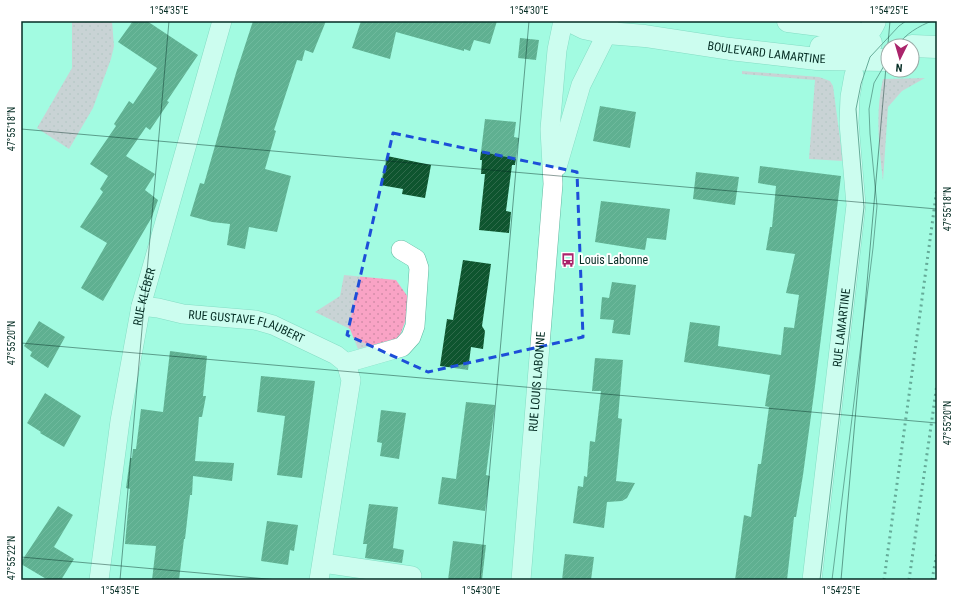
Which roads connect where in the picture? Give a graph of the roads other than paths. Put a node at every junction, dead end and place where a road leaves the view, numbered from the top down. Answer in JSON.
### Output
{"nodes":[{"id":1,"x":222,"y":21,"type":"edge"},
{"id":2,"x":563,"y":21,"type":"edge"},
{"id":3,"x":570,"y":21,"type":"edge"},
{"id":4,"x":788,"y":21,"type":"edge"},
{"id":5,"x":608,"y":27,"type":"edge"},
{"id":6,"x":645,"y":36,"type":"junction"},
{"id":7,"x":874,"y":36,"type":"edge"},
{"id":8,"x":880,"y":60,"type":"edge"},
{"id":9,"x":854,"y":75,"type":"dead end"},
{"id":10,"x":553,"y":184,"type":"junction"},
{"id":11,"x":401,"y":250,"type":"dead end"},
{"id":12,"x":141,"y":306,"type":"junction"},
{"id":13,"x":346,"y":363,"type":"junction"},
{"id":14,"x":321,"y":572,"type":"edge"},
{"id":15,"x":412,"y":576,"type":"dead end"},
{"id":16,"x":99,"y":580,"type":"edge"},
{"id":17,"x":520,"y":580,"type":"edge"},
{"id":18,"x":812,"y":580,"type":"edge"}],
"edges":[{"from":1,"to":12,"type":"street","name":"RUE KLÉBER"},
{"from":2,"to":10,"type":"street","name":"RUE LOUIS LABONNE"},
{"from":3,"to":5,"type":"street","name":"BOULEVARD LAMARTINE"},
{"from":4,"to":7,"type":"street","name":"BOULEVARD LAMARTINE"},
{"from":5,"to":6,"type":"street","name":"BOULEVARD LAMARTINE"},
{"from":5,"to":10,"type":"street","name":"RUE LOUIS LABONNE"},
{"from":6,"to":7,"type":"street","name":"BOULEVARD LAMARTINE"},
{"from":6,"to":8,"type":"street","name":"BOULEVARD LAMARTINE"},
{"from":9,"to":18,"type":"street","name":"RUE LAMARTINE"},
{"from":10,"to":17,"type":"street","name":"RUE LOUIS LABONNE"},
{"from":11,"to":13,"type":"street"},
{"from":12,"to":13,"type":"street","name":"RUE GUSTAVE FLAUBERT"},
{"from":12,"to":16,"type":"street","name":"RUE KLÉBER"},
{"from":13,"to":14,"type":"street"},
{"from":14,"to":15,"type":"street"}]}
